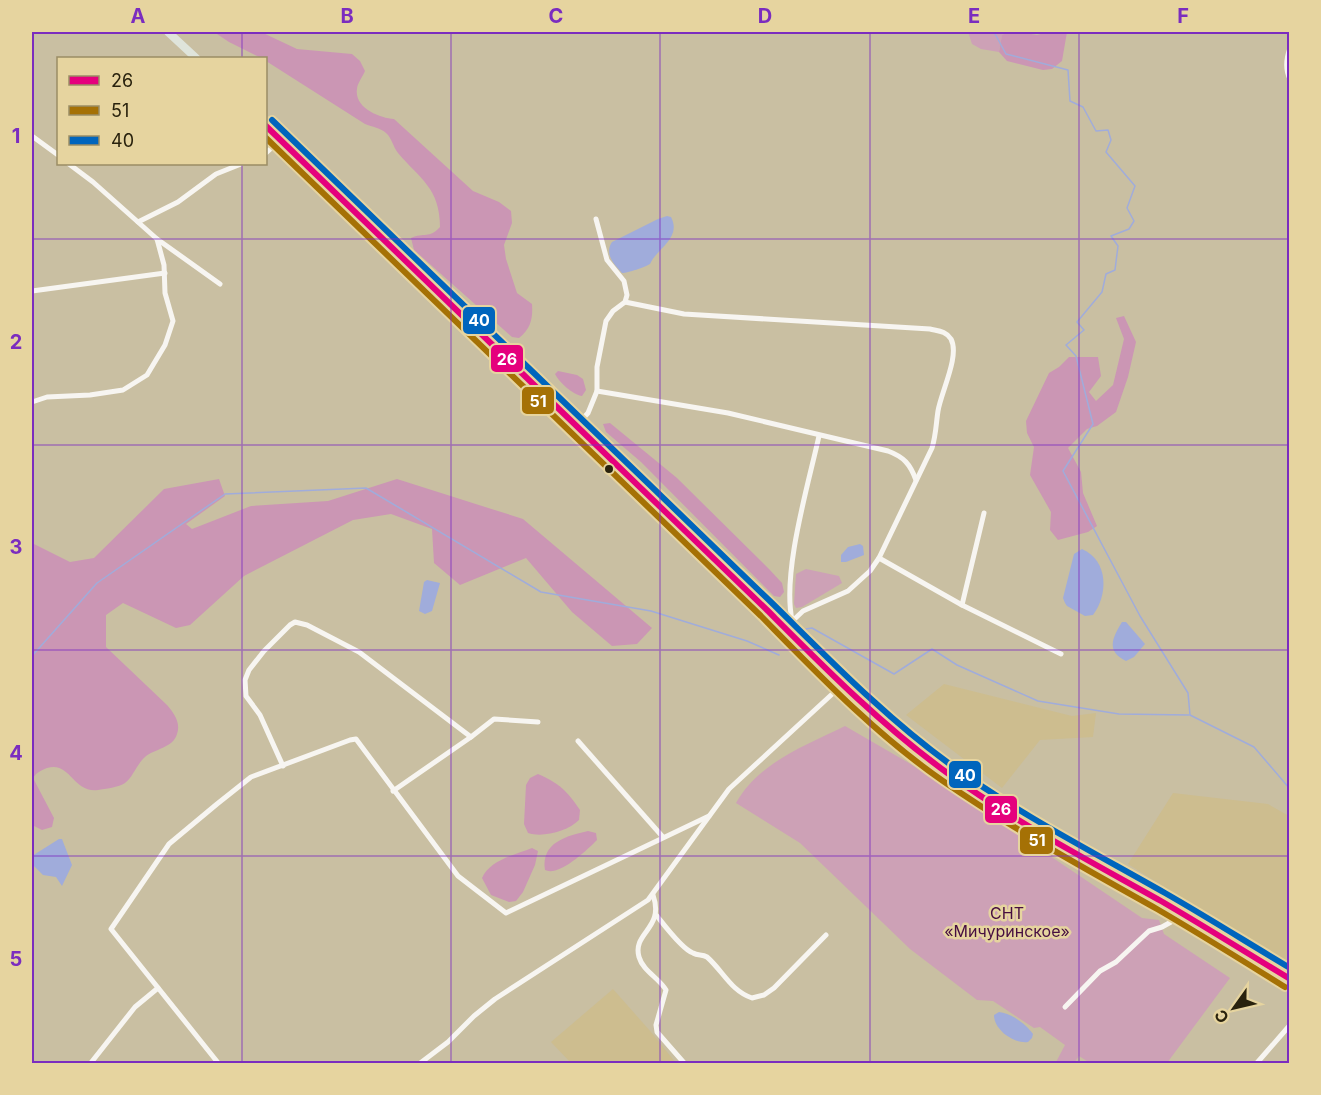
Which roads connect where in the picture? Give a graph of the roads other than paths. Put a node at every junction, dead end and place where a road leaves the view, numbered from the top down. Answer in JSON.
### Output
{"nodes":[{"id":1,"x":168,"y":32,"type":"edge"},
{"id":2,"x":1290,"y":48,"type":"edge"},
{"id":3,"x":195,"y":57,"type":"edge"},
{"id":4,"x":1290,"y":79,"type":"edge"},
{"id":5,"x":267,"y":127,"type":"edge"},
{"id":6,"x":32,"y":136,"type":"edge"},
{"id":7,"x":280,"y":141,"type":"junction"},
{"id":8,"x":267,"y":152,"type":"edge"},
{"id":9,"x":57,"y":154,"type":"edge"},
{"id":10,"x":70,"y":165,"type":"edge"},
{"id":11,"x":239,"y":165,"type":"edge"},
{"id":12,"x":596,"y":219,"type":"dead end"},
{"id":13,"x":138,"y":222,"type":"junction"},
{"id":14,"x":157,"y":239,"type":"junction"},
{"id":15,"x":165,"y":273,"type":"junction"},
{"id":16,"x":220,"y":284,"type":"dead end"},
{"id":17,"x":32,"y":291,"type":"edge"},
{"id":18,"x":625,"y":302,"type":"junction"},
{"id":19,"x":597,"y":391,"type":"junction"},
{"id":20,"x":32,"y":402,"type":"edge"},
{"id":21,"x":575,"y":427,"type":"junction"},
{"id":22,"x":819,"y":436,"type":"junction"},
{"id":23,"x":916,"y":480,"type":"junction"},
{"id":24,"x":984,"y":513,"type":"dead end"},
{"id":25,"x":879,"y":558,"type":"junction"},
{"id":26,"x":962,"y":604,"type":"junction"},
{"id":27,"x":792,"y":620,"type":"junction"},
{"id":28,"x":784,"y":627,"type":"junction"},
{"id":29,"x":1061,"y":654,"type":"dead end"},
{"id":30,"x":842,"y":686,"type":"junction"},
{"id":31,"x":538,"y":722,"type":"dead end"},
{"id":32,"x":471,"y":737,"type":"junction"},
{"id":33,"x":578,"y":741,"type":"dead end"},
{"id":34,"x":283,"y":766,"type":"junction"},
{"id":35,"x":393,"y":791,"type":"junction"},
{"id":36,"x":709,"y":816,"type":"junction"},
{"id":37,"x":662,"y":836,"type":"junction"},
{"id":38,"x":653,"y":895,"type":"junction"},
{"id":39,"x":1177,"y":912,"type":"junction"},
{"id":40,"x":657,"y":916,"type":"junction"},
{"id":41,"x":826,"y":935,"type":"dead end"},
{"id":42,"x":1290,"y":979,"type":"edge"},
{"id":43,"x":158,"y":987,"type":"junction"},
{"id":44,"x":1065,"y":1007,"type":"dead end"},
{"id":45,"x":1290,"y":1025,"type":"edge"},
{"id":46,"x":90,"y":1064,"type":"edge"},
{"id":47,"x":219,"y":1064,"type":"edge"},
{"id":48,"x":419,"y":1064,"type":"edge"},
{"id":49,"x":686,"y":1064,"type":"edge"},
{"id":50,"x":1256,"y":1064,"type":"edge"}],
"edges":[{"from":1,"to":3,"type":"main road"},
{"from":2,"to":4,"type":"street"},
{"from":5,"to":7,"type":"main road"},
{"from":6,"to":9,"type":"street"},
{"from":7,"to":8,"type":"street"},
{"from":7,"to":21,"type":"main road"},
{"from":10,"to":13,"type":"street"},
{"from":11,"to":13,"type":"street"},
{"from":12,"to":18,"type":"street"},
{"from":13,"to":14,"type":"street"},
{"from":14,"to":15,"type":"street"},
{"from":14,"to":16,"type":"street"},
{"from":15,"to":17,"type":"street"},
{"from":15,"to":20,"type":"street"},
{"from":18,"to":19,"type":"street"},
{"from":18,"to":23,"type":"street"},
{"from":19,"to":21,"type":"street"},
{"from":19,"to":22,"type":"street"},
{"from":21,"to":28,"type":"main road"},
{"from":22,"to":23,"type":"street"},
{"from":22,"to":27,"type":"street"},
{"from":23,"to":25,"type":"street"},
{"from":24,"to":26,"type":"street"},
{"from":25,"to":26,"type":"street"},
{"from":25,"to":27,"type":"street"},
{"from":26,"to":29,"type":"street"},
{"from":27,"to":28,"type":"street"},
{"from":28,"to":30,"type":"main road"},
{"from":30,"to":36,"type":"street"},
{"from":30,"to":39,"type":"main road"},
{"from":31,"to":32,"type":"street"},
{"from":32,"to":34,"type":"street"},
{"from":32,"to":35,"type":"street"},
{"from":33,"to":37,"type":"street"},
{"from":34,"to":35,"type":"street"},
{"from":34,"to":43,"type":"street"},
{"from":35,"to":37,"type":"street"},
{"from":36,"to":37,"type":"street"},
{"from":36,"to":38,"type":"street"},
{"from":38,"to":40,"type":"street"},
{"from":38,"to":48,"type":"street"},
{"from":39,"to":42,"type":"main road"},
{"from":39,"to":44,"type":"street"},
{"from":40,"to":41,"type":"street"},
{"from":40,"to":49,"type":"street"},
{"from":43,"to":46,"type":"street"},
{"from":43,"to":47,"type":"street"},
{"from":45,"to":50,"type":"street"}]}
